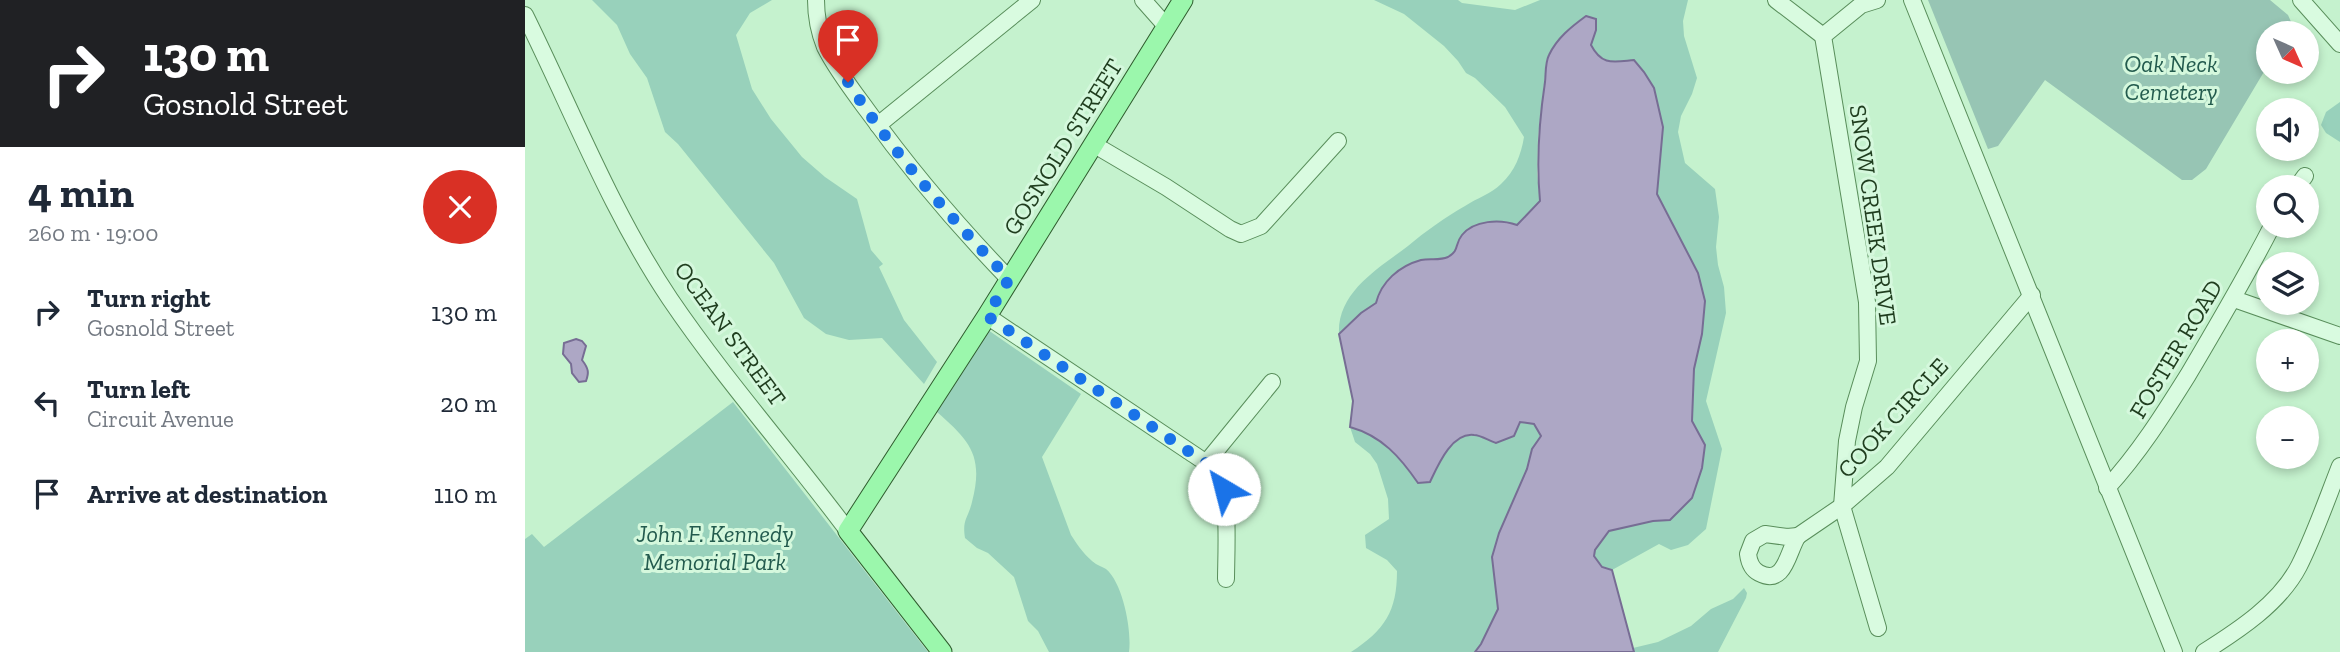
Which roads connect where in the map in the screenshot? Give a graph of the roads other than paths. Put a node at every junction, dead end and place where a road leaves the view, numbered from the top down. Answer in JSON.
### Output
{"nodes":[{"id":1,"x":815,"y":0,"type":"edge"},
{"id":2,"x":1032,"y":0,"type":"edge"},
{"id":3,"x":1143,"y":0,"type":"edge"},
{"id":4,"x":1183,"y":0,"type":"edge"},
{"id":5,"x":1776,"y":0,"type":"edge"},
{"id":6,"x":1877,"y":0,"type":"edge"},
{"id":7,"x":1912,"y":0,"type":"edge"},
{"id":8,"x":2301,"y":0,"type":"edge"},
{"id":9,"x":525,"y":15,"type":"edge"},
{"id":10,"x":1166,"y":26,"type":"junction"},
{"id":11,"x":1823,"y":36,"type":"junction"},
{"id":12,"x":2340,"y":44,"type":"edge"},
{"id":13,"x":878,"y":125,"type":"junction"},
{"id":14,"x":1338,"y":141,"type":"dead end"},
{"id":15,"x":1093,"y":144,"type":"junction"},
{"id":16,"x":2266,"y":238,"type":"edge"},
{"id":17,"x":1009,"y":279,"type":"junction"},
{"id":18,"x":2032,"y":295,"type":"junction"},
{"id":19,"x":2234,"y":299,"type":"junction"},
{"id":20,"x":987,"y":316,"type":"junction"},
{"id":21,"x":2340,"y":336,"type":"edge"},
{"id":22,"x":1272,"y":382,"type":"dead end"},
{"id":23,"x":1206,"y":463,"type":"junction"},
{"id":24,"x":2340,"y":466,"type":"edge"},
{"id":25,"x":2107,"y":488,"type":"junction"},
{"id":26,"x":1842,"y":506,"type":"junction"},
{"id":27,"x":848,"y":531,"type":"junction"},
{"id":28,"x":1798,"y":536,"type":"dead end"},
{"id":29,"x":1226,"y":579,"type":"dead end"},
{"id":30,"x":1878,"y":628,"type":"dead end"},
{"id":31,"x":942,"y":652,"type":"edge"},
{"id":32,"x":2174,"y":652,"type":"edge"},
{"id":33,"x":2204,"y":652,"type":"edge"}],
"edges":[{"from":1,"to":13,"type":"street"},
{"from":2,"to":13,"type":"street"},
{"from":3,"to":10,"type":"street"},
{"from":4,"to":10,"type":"main road","name":"GOSNOLD STREET"},
{"from":5,"to":11,"type":"street"},
{"from":6,"to":11,"type":"street"},
{"from":7,"to":18,"type":"street"},
{"from":8,"to":12,"type":"street"},
{"from":9,"to":27,"type":"street","name":"OCEAN STREET"},
{"from":10,"to":15,"type":"main road","name":"GOSNOLD STREET"},
{"from":11,"to":26,"type":"street","name":"SNOW CREEK DRIVE"},
{"from":13,"to":17,"type":"street"},
{"from":14,"to":15,"type":"street"},
{"from":15,"to":17,"type":"main road","name":"GOSNOLD STREET"},
{"from":16,"to":19,"type":"street","name":"FOSTER ROAD"},
{"from":17,"to":20,"type":"main road","name":"GOSNOLD STREET"},
{"from":18,"to":25,"type":"street"},
{"from":18,"to":26,"type":"street","name":"COOK CIRCLE"},
{"from":19,"to":21,"type":"street"},
{"from":19,"to":25,"type":"street","name":"FOSTER ROAD"},
{"from":20,"to":23,"type":"street"},
{"from":20,"to":27,"type":"main road","name":"GOSNOLD STREET"},
{"from":22,"to":23,"type":"street"},
{"from":23,"to":29,"type":"street"},
{"from":24,"to":33,"type":"street"},
{"from":25,"to":32,"type":"street"},
{"from":26,"to":28,"type":"street"},
{"from":26,"to":30,"type":"street","name":"COOK CIRCLE"},
{"from":27,"to":31,"type":"main road","name":"OCEAN STREET"}]}
